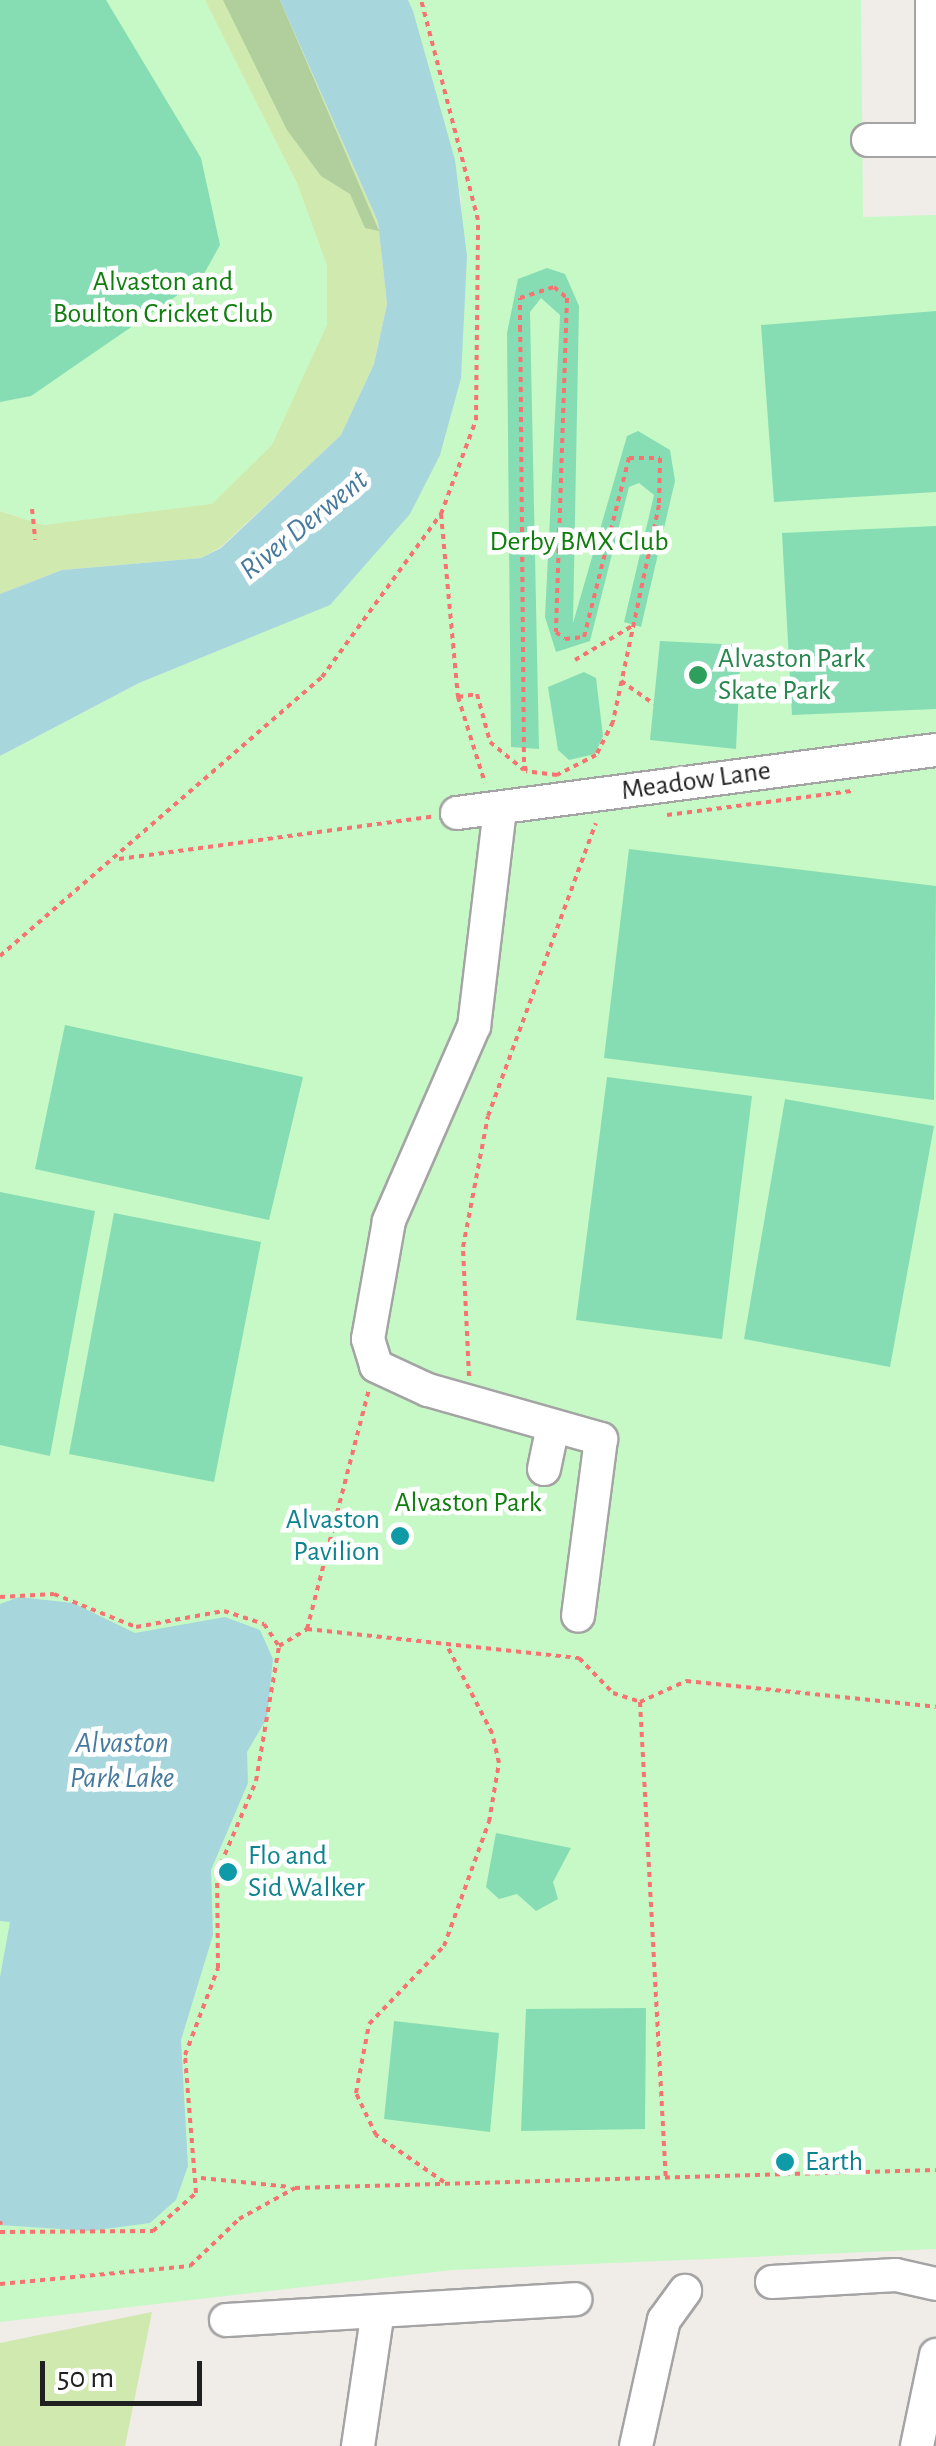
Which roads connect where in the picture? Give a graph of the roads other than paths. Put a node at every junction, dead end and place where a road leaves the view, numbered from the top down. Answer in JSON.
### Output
{"nodes":[{"id":1,"x":932,"y":0,"type":"edge"},
{"id":2,"x":868,"y":140,"type":"dead end"},
{"id":3,"x":934,"y":140,"type":"edge"},
{"id":4,"x":936,"y":750,"type":"edge"},
{"id":5,"x":500,"y":808,"type":"junction"},
{"id":6,"x":457,"y":813,"type":"road end"},
{"id":7,"x":554,"y":1426,"type":"junction"},
{"id":8,"x":544,"y":1469,"type":"dead end"},
{"id":9,"x":578,"y":1616,"type":"dead end"},
{"id":10,"x":772,"y":2282,"type":"dead end"},
{"id":11,"x":936,"y":2284,"type":"edge"},
{"id":12,"x":685,"y":2291,"type":"dead end"},
{"id":13,"x":575,"y":2299,"type":"dead end"},
{"id":14,"x":378,"y":2310,"type":"junction"},
{"id":15,"x":226,"y":2320,"type":"dead end"},
{"id":16,"x":936,"y":2355,"type":"edge"},
{"id":17,"x":358,"y":2446,"type":"edge"},
{"id":18,"x":636,"y":2446,"type":"edge"},
{"id":19,"x":918,"y":2446,"type":"edge"}],
"edges":[{"from":1,"to":3,"type":"street"},
{"from":2,"to":3,"type":"street"},
{"from":4,"to":5,"type":"street","name":"Meadow Lane"},
{"from":5,"to":6,"type":"street","name":"Meadow Lane"},
{"from":5,"to":7,"type":"street"},
{"from":7,"to":8,"type":"street"},
{"from":7,"to":9,"type":"street"},
{"from":10,"to":11,"type":"street"},
{"from":12,"to":18,"type":"street"},
{"from":13,"to":14,"type":"street"},
{"from":14,"to":15,"type":"street"},
{"from":14,"to":17,"type":"street"},
{"from":16,"to":19,"type":"street"}]}
